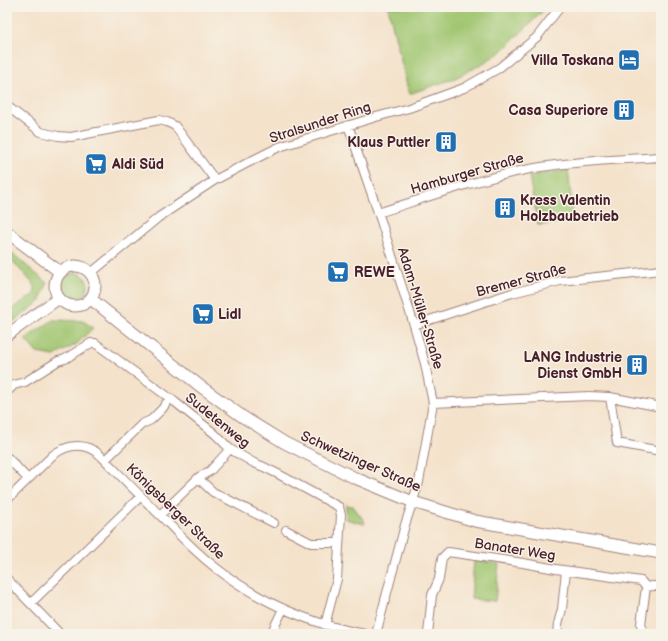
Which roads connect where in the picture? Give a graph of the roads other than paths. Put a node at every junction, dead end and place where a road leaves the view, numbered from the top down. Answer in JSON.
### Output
{"nodes":[{"id":1,"x":560,"y":7,"type":"edge"},
{"id":2,"x":7,"y":106,"type":"edge"},
{"id":3,"x":348,"y":125,"type":"junction"},
{"id":4,"x":661,"y":157,"type":"edge"},
{"id":5,"x":215,"y":180,"type":"junction"},
{"id":6,"x":378,"y":213,"type":"junction"},
{"id":7,"x":7,"y":232,"type":"edge"},
{"id":8,"x":661,"y":270,"type":"edge"},
{"id":9,"x":60,"y":272,"type":"junction"},
{"id":10,"x":91,"y":273,"type":"junction"},
{"id":11,"x":59,"y":298,"type":"junction"},
{"id":12,"x":91,"y":299,"type":"junction"},
{"id":13,"x":414,"y":325,"type":"junction"},
{"id":14,"x":7,"y":335,"type":"edge"},
{"id":15,"x":7,"y":392,"type":"edge"},
{"id":16,"x":610,"y":397,"type":"junction"},
{"id":17,"x":170,"y":398,"type":"junction"},
{"id":18,"x":433,"y":403,"type":"junction"},
{"id":19,"x":661,"y":407,"type":"edge"},
{"id":20,"x":230,"y":449,"type":"junction"},
{"id":21,"x":661,"y":451,"type":"edge"},
{"id":22,"x":7,"y":457,"type":"edge"},
{"id":23,"x":105,"y":460,"type":"junction"},
{"id":24,"x":198,"y":478,"type":"junction"},
{"id":25,"x":28,"y":479,"type":"junction"},
{"id":26,"x":141,"y":496,"type":"junction"},
{"id":27,"x":7,"y":500,"type":"edge"},
{"id":28,"x":413,"y":502,"type":"junction"},
{"id":29,"x":160,"y":515,"type":"junction"},
{"id":30,"x":274,"y":523,"type":"dead end"},
{"id":31,"x":286,"y":530,"type":"dead end"},
{"id":32,"x":339,"y":543,"type":"junction"},
{"id":33,"x":661,"y":552,"type":"edge"},
{"id":34,"x":566,"y":570,"type":"junction"},
{"id":35,"x":7,"y":579,"type":"edge"},
{"id":36,"x":661,"y":586,"type":"edge"},
{"id":37,"x":646,"y":588,"type":"junction"},
{"id":38,"x":31,"y":603,"type":"junction"},
{"id":39,"x":283,"y":609,"type":"junction"},
{"id":40,"x":325,"y":624,"type":"junction"},
{"id":41,"x":60,"y":634,"type":"edge"},
{"id":42,"x":272,"y":634,"type":"edge"},
{"id":43,"x":365,"y":634,"type":"edge"},
{"id":44,"x":376,"y":634,"type":"edge"},
{"id":45,"x":428,"y":634,"type":"edge"},
{"id":46,"x":557,"y":634,"type":"edge"},
{"id":47,"x":644,"y":634,"type":"edge"}],
"edges":[{"from":1,"to":3,"type":"street","name":"Stralsunder Ring"},
{"from":2,"to":5,"type":"street"},
{"from":3,"to":5,"type":"street","name":"Stralsunder Ring"},
{"from":3,"to":6,"type":"street","name":"Adam-Müller-Straße"},
{"from":4,"to":6,"type":"street","name":"Hamburger Straße"},
{"from":5,"to":10,"type":"street","name":"Stralsunder Ring"},
{"from":6,"to":13,"type":"street","name":"Adam-Müller-Straße"},
{"from":7,"to":9,"type":"main road"},
{"from":8,"to":13,"type":"street","name":"Bremer Straße"},
{"from":9,"to":10,"type":"main road"},
{"from":9,"to":11,"type":"main road"},
{"from":10,"to":12,"type":"main road"},
{"from":11,"to":12,"type":"main road"},
{"from":11,"to":14,"type":"main road"},
{"from":12,"to":28,"type":"main road","name":"Schwetzinger Straße"},
{"from":13,"to":18,"type":"street","name":"Adam-Müller-Straße"},
{"from":15,"to":17,"type":"street","name":"Sudetenweg"},
{"from":16,"to":18,"type":"street"},
{"from":16,"to":19,"type":"street"},
{"from":16,"to":21,"type":"street"},
{"from":17,"to":20,"type":"street","name":"Sudetenweg"},
{"from":17,"to":23,"type":"street"},
{"from":18,"to":28,"type":"street","name":"Adam-Müller-Straße"},
{"from":20,"to":24,"type":"street"},
{"from":20,"to":32,"type":"street","name":"Sudetenweg"},
{"from":22,"to":25,"type":"street"},
{"from":23,"to":25,"type":"street","name":"Königsberger Straße"},
{"from":23,"to":26,"type":"street","name":"Königsberger Straße"},
{"from":24,"to":29,"type":"street"},
{"from":24,"to":30,"type":"street"},
{"from":25,"to":27,"type":"street","name":"Königsberger Straße"},
{"from":26,"to":29,"type":"street","name":"Königsberger Straße"},
{"from":26,"to":38,"type":"street"},
{"from":28,"to":33,"type":"main road","name":"Schwetzinger Straße"},
{"from":28,"to":44,"type":"street","name":"Adam-Müller-Straße"},
{"from":29,"to":39,"type":"street","name":"Königsberger Straße"},
{"from":31,"to":32,"type":"street"},
{"from":32,"to":40,"type":"street","name":"Sudetenweg"},
{"from":34,"to":37,"type":"street","name":"Banater Weg"},
{"from":34,"to":45,"type":"street","name":"Banater Weg"},
{"from":34,"to":46,"type":"street"},
{"from":35,"to":38,"type":"street"},
{"from":36,"to":37,"type":"street"},
{"from":37,"to":47,"type":"street"},
{"from":38,"to":41,"type":"street"},
{"from":39,"to":40,"type":"street","name":"Königsberger Straße"},
{"from":39,"to":42,"type":"street"},
{"from":40,"to":43,"type":"street","name":"Königsberger Straße"}]}
